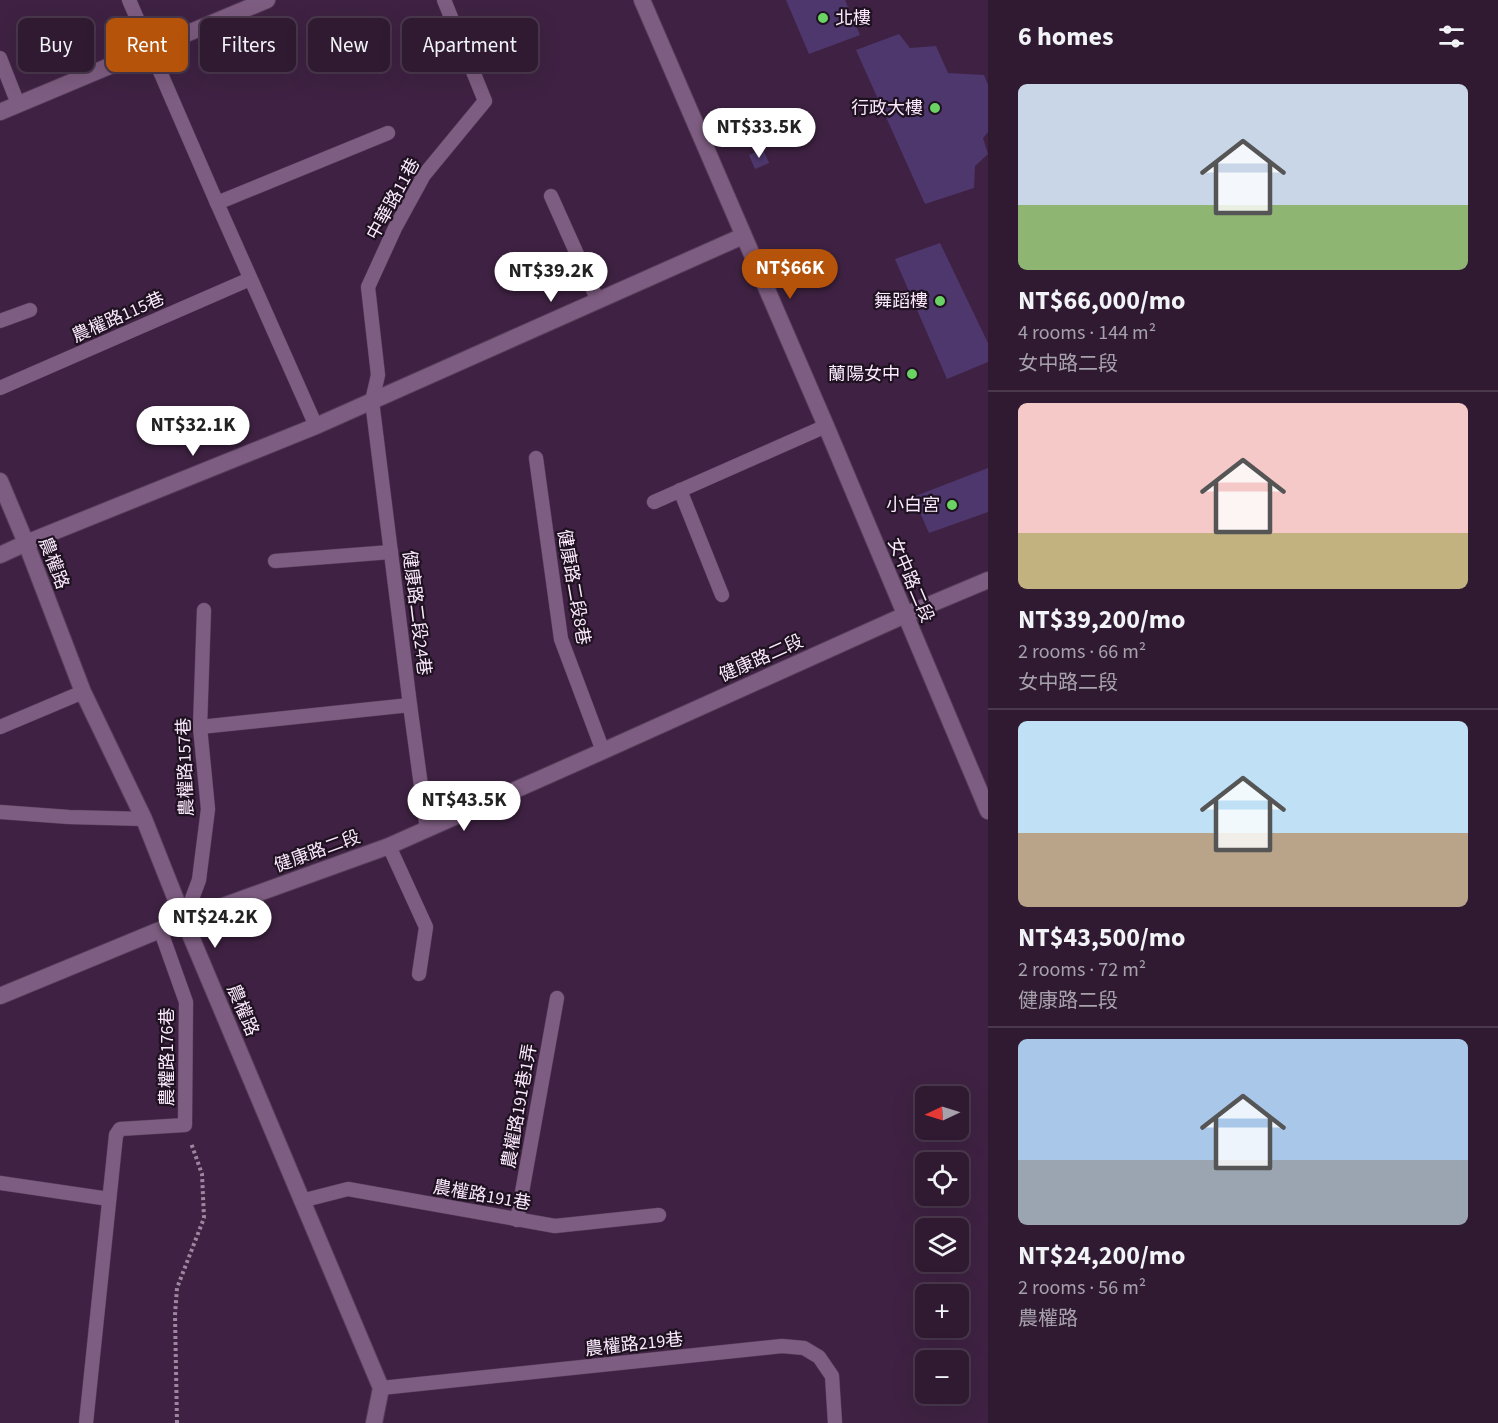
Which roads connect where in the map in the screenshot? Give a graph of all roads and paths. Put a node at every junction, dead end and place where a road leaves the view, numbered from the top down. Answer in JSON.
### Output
{"nodes":[{"id":1,"x":129,"y":0,"type":"edge"},
{"id":2,"x":267,"y":0,"type":"edge"},
{"id":3,"x":444,"y":0,"type":"edge"},
{"id":4,"x":642,"y":0,"type":"edge"},
{"id":5,"x":137,"y":18,"type":"edge"},
{"id":6,"x":188,"y":33,"type":"edge"},
{"id":7,"x":0,"y":58,"type":"edge"},
{"id":8,"x":106,"y":68,"type":"edge"},
{"id":9,"x":161,"y":72,"type":"edge"},
{"id":10,"x":18,"y":104,"type":"junction"},
{"id":11,"x":0,"y":112,"type":"edge"},
{"id":12,"x":388,"y":132,"type":"dead end"},
{"id":13,"x":551,"y":196,"type":"dead end"},
{"id":14,"x":217,"y":203,"type":"junction"},
{"id":15,"x":744,"y":236,"type":"junction"},
{"id":16,"x":250,"y":279,"type":"junction"},
{"id":17,"x":598,"y":301,"type":"junction"},
{"id":18,"x":30,"y":310,"type":"dead end"},
{"id":19,"x":0,"y":321,"type":"edge"},
{"id":20,"x":0,"y":388,"type":"edge"},
{"id":21,"x":372,"y":401,"type":"junction"},
{"id":22,"x":316,"y":426,"type":"junction"},
{"id":23,"x":826,"y":426,"type":"junction"},
{"id":24,"x":536,"y":458,"type":"dead end"},
{"id":25,"x":0,"y":481,"type":"edge"},
{"id":26,"x":680,"y":490,"type":"junction"},
{"id":27,"x":654,"y":502,"type":"dead end"},
{"id":28,"x":26,"y":543,"type":"junction"},
{"id":29,"x":391,"y":552,"type":"junction"},
{"id":30,"x":0,"y":555,"type":"edge"},
{"id":31,"x":275,"y":561,"type":"dead end"},
{"id":32,"x":988,"y":580,"type":"edge"},
{"id":33,"x":722,"y":595,"type":"dead end"},
{"id":34,"x":204,"y":610,"type":"dead end"},
{"id":35,"x":904,"y":615,"type":"junction"},
{"id":36,"x":83,"y":692,"type":"junction"},
{"id":37,"x":410,"y":705,"type":"junction"},
{"id":38,"x":0,"y":727,"type":"edge"},
{"id":39,"x":200,"y":727,"type":"junction"},
{"id":40,"x":603,"y":751,"type":"junction"},
{"id":41,"x":988,"y":811,"type":"edge"},
{"id":42,"x":0,"y":812,"type":"edge"},
{"id":43,"x":144,"y":819,"type":"junction"},
{"id":44,"x":428,"y":830,"type":"junction"},
{"id":45,"x":389,"y":846,"type":"junction"},
{"id":46,"x":184,"y":920,"type":"junction"},
{"id":47,"x":160,"y":929,"type":"junction"},
{"id":48,"x":419,"y":974,"type":"dead end"},
{"id":49,"x":0,"y":996,"type":"edge"},
{"id":50,"x":557,"y":998,"type":"dead end"},
{"id":51,"x":185,"y":1125,"type":"junction"},
{"id":52,"x":0,"y":1183,"type":"edge"},
{"id":53,"x":109,"y":1199,"type":"junction"},
{"id":54,"x":302,"y":1201,"type":"junction"},
{"id":55,"x":659,"y":1215,"type":"dead end"},
{"id":56,"x":518,"y":1220,"type":"junction"},
{"id":57,"x":381,"y":1388,"type":"junction"},
{"id":58,"x":86,"y":1423,"type":"edge"},
{"id":59,"x":177,"y":1423,"type":"edge"},
{"id":60,"x":374,"y":1423,"type":"edge"},
{"id":61,"x":835,"y":1423,"type":"edge"}],
"edges":[{"from":1,"to":5,"type":"lane"},
{"from":2,"to":6,"type":"street"},
{"from":3,"to":21,"type":"lane","name":"中華路11巷"},
{"from":4,"to":15,"type":"street","name":"女中路二段"},
{"from":7,"to":10,"type":"lane"},
{"from":8,"to":10,"type":"street"},
{"from":9,"to":14,"type":"lane"},
{"from":10,"to":11,"type":"street"},
{"from":12,"to":14,"type":"lane"},
{"from":13,"to":17,"type":"lane"},
{"from":14,"to":16,"type":"lane"},
{"from":15,"to":17,"type":"street"},
{"from":15,"to":23,"type":"street","name":"女中路二段"},
{"from":16,"to":20,"type":"lane","name":"農權路115巷"},
{"from":16,"to":22,"type":"lane"},
{"from":17,"to":21,"type":"street"},
{"from":18,"to":19,"type":"lane"},
{"from":21,"to":22,"type":"street"},
{"from":21,"to":29,"type":"lane","name":"健康路二段24巷"},
{"from":22,"to":28,"type":"street"},
{"from":23,"to":26,"type":"lane"},
{"from":23,"to":35,"type":"street","name":"女中路二段"},
{"from":24,"to":40,"type":"lane","name":"健康路二段8巷"},
{"from":25,"to":28,"type":"street","name":"農權路"},
{"from":26,"to":27,"type":"lane"},
{"from":26,"to":33,"type":"lane"},
{"from":28,"to":30,"type":"street"},
{"from":28,"to":36,"type":"street","name":"農權路"},
{"from":29,"to":31,"type":"lane"},
{"from":29,"to":37,"type":"lane","name":"健康路二段24巷"},
{"from":32,"to":35,"type":"street","name":"健康路二段"},
{"from":34,"to":39,"type":"lane","name":"農權路157巷"},
{"from":35,"to":40,"type":"street","name":"健康路二段"},
{"from":35,"to":41,"type":"street","name":"女中路二段"},
{"from":36,"to":38,"type":"lane"},
{"from":36,"to":43,"type":"street","name":"農權路"},
{"from":37,"to":39,"type":"lane"},
{"from":37,"to":44,"type":"lane","name":"健康路二段24巷"},
{"from":39,"to":46,"type":"lane","name":"農權路157巷"},
{"from":40,"to":44,"type":"street","name":"健康路二段"},
{"from":42,"to":43,"type":"lane"},
{"from":43,"to":46,"type":"street","name":"農權路"},
{"from":44,"to":45,"type":"street","name":"健康路二段"},
{"from":45,"to":46,"type":"street","name":"健康路二段"},
{"from":45,"to":48,"type":"lane"},
{"from":46,"to":47,"type":"street","name":"健康路二段"},
{"from":46,"to":54,"type":"street","name":"農權路"},
{"from":47,"to":49,"type":"street","name":"健康路二段"},
{"from":47,"to":51,"type":"lane","name":"農權路176巷"},
{"from":50,"to":56,"type":"lane","name":"農權路191巷1弄"},
{"from":51,"to":53,"type":"lane","name":"農權路176巷"},
{"from":51,"to":59,"type":"path"},
{"from":52,"to":53,"type":"lane"},
{"from":53,"to":58,"type":"lane"},
{"from":54,"to":56,"type":"lane","name":"農權路191巷"},
{"from":54,"to":57,"type":"street","name":"農權路"},
{"from":55,"to":56,"type":"lane","name":"農權路191巷"},
{"from":57,"to":60,"type":"street"},
{"from":57,"to":61,"type":"lane","name":"農權路219巷"}]}
